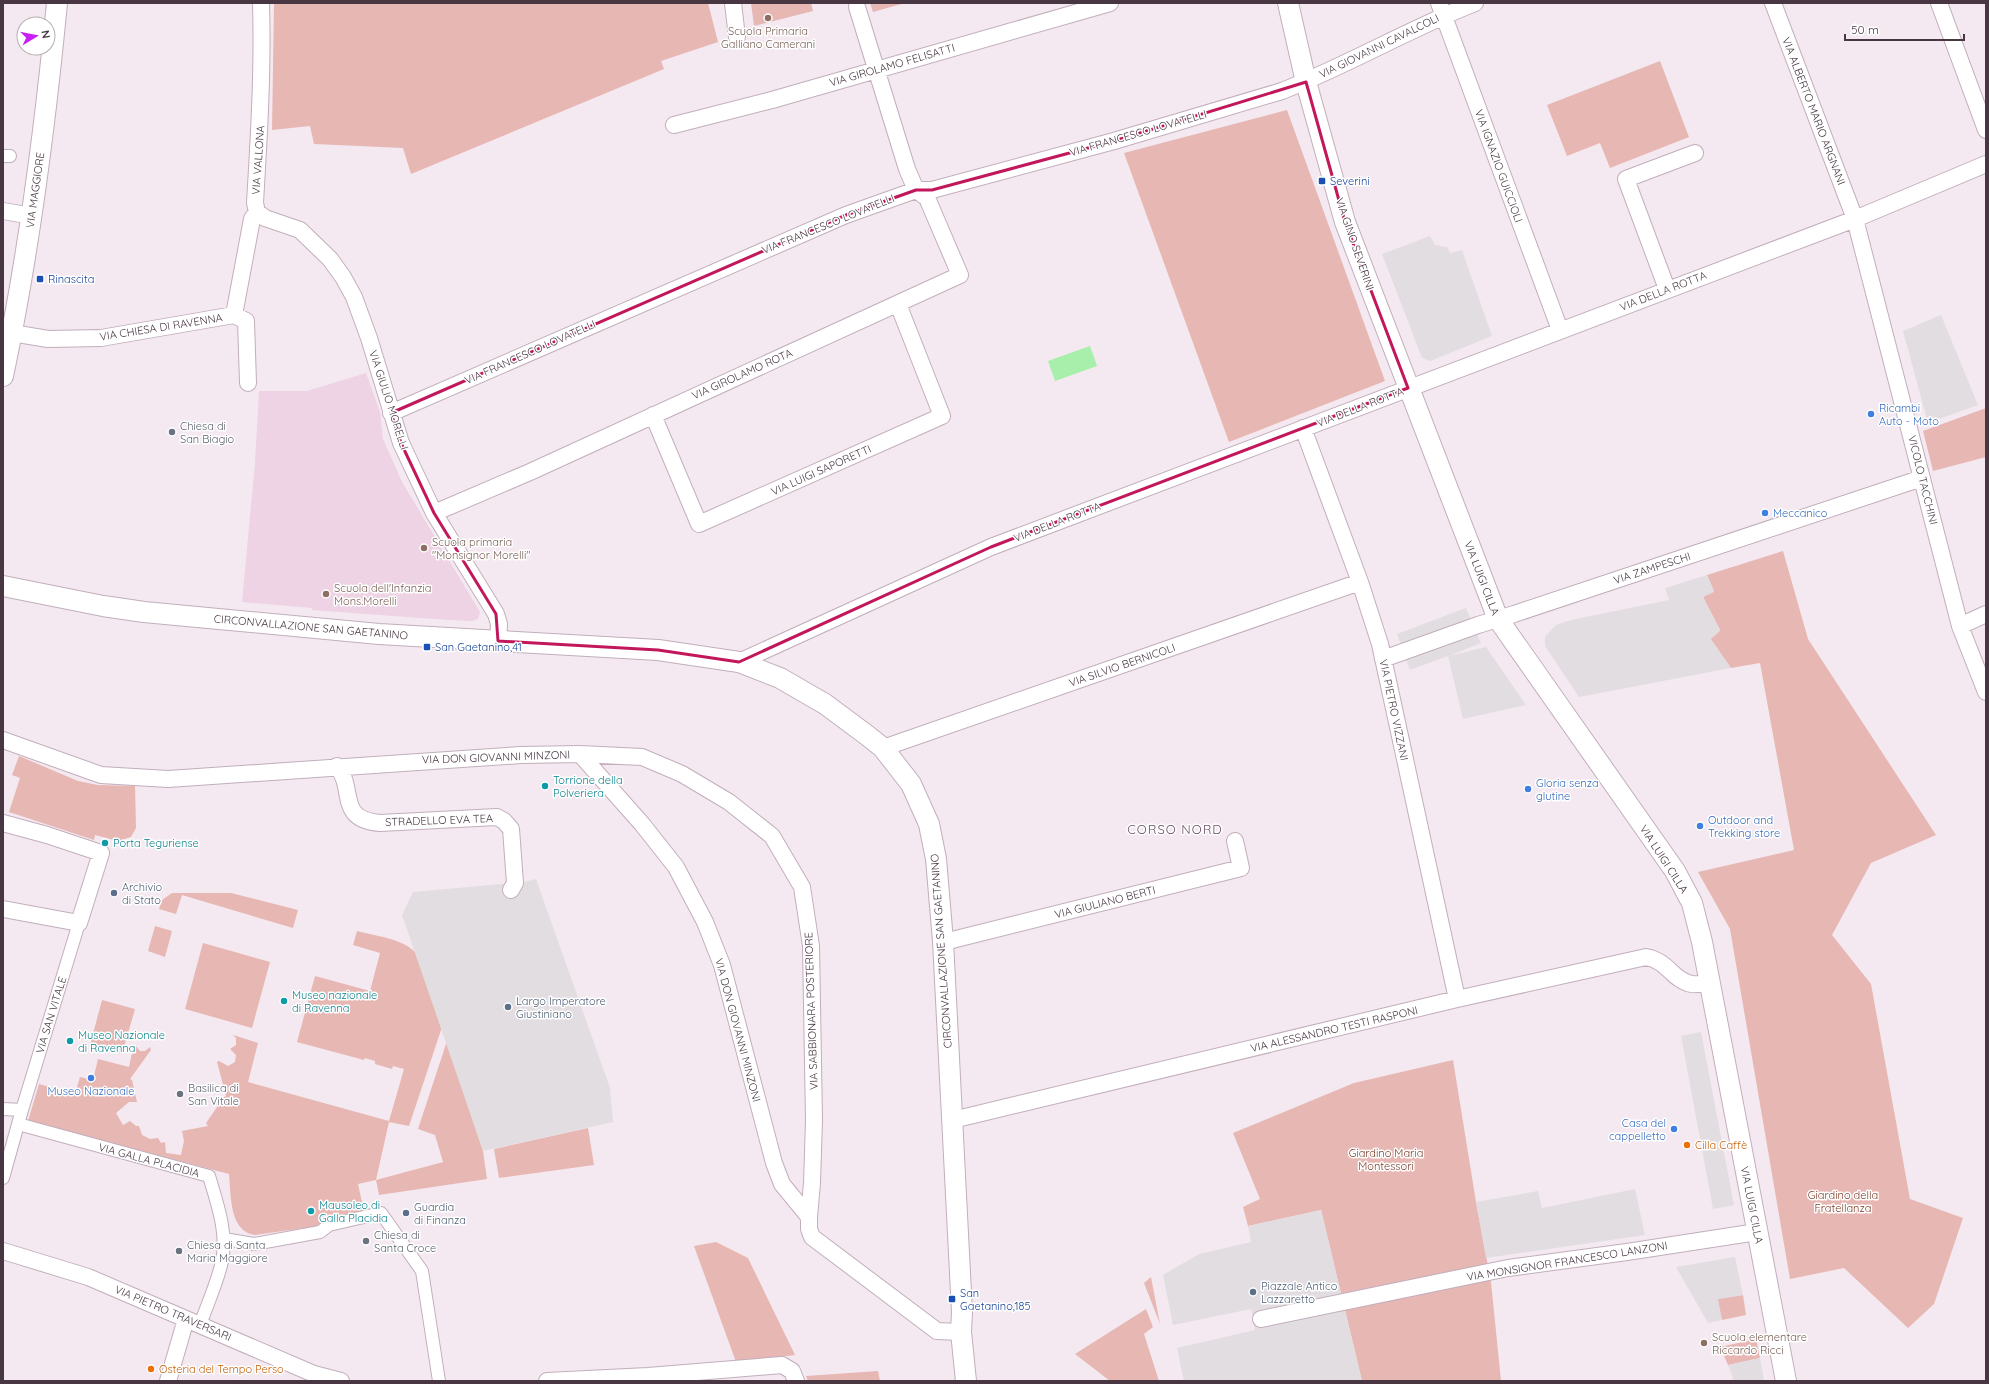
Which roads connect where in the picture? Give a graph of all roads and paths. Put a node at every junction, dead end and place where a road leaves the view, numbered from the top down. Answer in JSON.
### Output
{"nodes":[{"id":1,"x":57,"y":3,"type":"edge"},
{"id":2,"x":261,"y":3,"type":"edge"},
{"id":3,"x":733,"y":3,"type":"edge"},
{"id":4,"x":1110,"y":3,"type":"edge"},
{"id":5,"x":1288,"y":3,"type":"edge"},
{"id":6,"x":1475,"y":3,"type":"edge"},
{"id":7,"x":1773,"y":3,"type":"edge"},
{"id":8,"x":1939,"y":3,"type":"edge"},
{"id":9,"x":857,"y":7,"type":"dead end"},
{"id":10,"x":1442,"y":9,"type":"edge"},
{"id":11,"x":737,"y":37,"type":"dead end"},
{"id":12,"x":875,"y":69,"type":"junction"},
{"id":13,"x":1306,"y":82,"type":"junction"},
{"id":14,"x":674,"y":125,"type":"dead end"},
{"id":15,"x":1986,"y":130,"type":"edge"},
{"id":16,"x":1696,"y":153,"type":"dead end"},
{"id":17,"x":1986,"y":164,"type":"edge"},
{"id":18,"x":916,"y":190,"type":"junction"},
{"id":19,"x":3,"y":211,"type":"edge"},
{"id":20,"x":257,"y":212,"type":"junction"},
{"id":21,"x":32,"y":216,"type":"junction"},
{"id":22,"x":1855,"y":219,"type":"junction"},
{"id":23,"x":1667,"y":289,"type":"junction"},
{"id":24,"x":898,"y":304,"type":"junction"},
{"id":25,"x":234,"y":315,"type":"junction"},
{"id":26,"x":1560,"y":330,"type":"junction"},
{"id":27,"x":12,"y":333,"type":"junction"},
{"id":28,"x":3,"y":376,"type":"edge"},
{"id":29,"x":248,"y":383,"type":"dead end"},
{"id":30,"x":1408,"y":388,"type":"junction"},
{"id":31,"x":391,"y":413,"type":"junction"},
{"id":32,"x":653,"y":415,"type":"junction"},
{"id":33,"x":1303,"y":428,"type":"junction"},
{"id":34,"x":1922,"y":478,"type":"junction"},
{"id":35,"x":434,"y":513,"type":"junction"},
{"id":36,"x":1360,"y":582,"type":"junction"},
{"id":37,"x":3,"y":586,"type":"edge"},
{"id":38,"x":1986,"y":614,"type":"edge"},
{"id":39,"x":1498,"y":619,"type":"junction"},
{"id":40,"x":1960,"y":626,"type":"junction"},
{"id":41,"x":498,"y":641,"type":"junction"},
{"id":42,"x":1383,"y":659,"type":"junction"},
{"id":43,"x":739,"y":662,"type":"junction"},
{"id":44,"x":1986,"y":692,"type":"edge"},
{"id":45,"x":3,"y":740,"type":"edge"},
{"id":46,"x":883,"y":748,"type":"junction"},
{"id":47,"x":580,"y":754,"type":"junction"},
{"id":48,"x":337,"y":766,"type":"junction"},
{"id":49,"x":3,"y":823,"type":"edge"},
{"id":50,"x":1236,"y":841,"type":"dead end"},
{"id":51,"x":511,"y":890,"type":"dead end"},
{"id":52,"x":3,"y":908,"type":"edge"},
{"id":53,"x":79,"y":923,"type":"junction"},
{"id":54,"x":942,"y":941,"type":"junction"},
{"id":55,"x":1710,"y":983,"type":"junction"},
{"id":56,"x":1457,"y":999,"type":"junction"},
{"id":57,"x":3,"y":1109,"type":"edge"},
{"id":58,"x":22,"y":1110,"type":"junction"},
{"id":59,"x":952,"y":1116,"type":"junction"},
{"id":60,"x":18,"y":1124,"type":"junction"},
{"id":61,"x":3,"y":1178,"type":"edge"},
{"id":62,"x":809,"y":1217,"type":"junction"},
{"id":63,"x":1757,"y":1232,"type":"junction"},
{"id":64,"x":224,"y":1239,"type":"junction"},
{"id":65,"x":3,"y":1251,"type":"edge"},
{"id":66,"x":1261,"y":1319,"type":"dead end"},
{"id":67,"x":193,"y":1322,"type":"junction"},
{"id":68,"x":961,"y":1332,"type":"junction"},
{"id":69,"x":649,"y":1379,"type":"edge"},
{"id":70,"x":168,"y":1381,"type":"edge"},
{"id":71,"x":341,"y":1381,"type":"edge"},
{"id":72,"x":439,"y":1381,"type":"edge"},
{"id":73,"x":547,"y":1381,"type":"edge"},
{"id":74,"x":796,"y":1381,"type":"edge"},
{"id":75,"x":966,"y":1381,"type":"edge"},
{"id":76,"x":1786,"y":1381,"type":"edge"}],
"edges":[{"from":1,"to":21,"type":"street","name":"VIA MAGGIORE"},
{"from":2,"to":20,"type":"street","name":"VIA VALLONA"},
{"from":3,"to":11,"type":"street"},
{"from":4,"to":12,"type":"street","name":"VIA GIROLAMO FELISATTI"},
{"from":5,"to":13,"type":"street","name":"VIA GINO SEVERINI"},
{"from":6,"to":10,"type":"street","name":"VIA GIOVANNI CAVALCOLI"},
{"from":7,"to":22,"type":"street","name":"VIA ALBERTO MARIO ARGNANI"},
{"from":8,"to":15,"type":"street"},
{"from":9,"to":12,"type":"street"},
{"from":10,"to":13,"type":"street","name":"VIA GIOVANNI CAVALCOLI"},
{"from":10,"to":26,"type":"street","name":"VIA IGNAZIO GUICCIOLI"},
{"from":12,"to":14,"type":"street","name":"VIA GIROLAMO FELISATTI"},
{"from":12,"to":18,"type":"street"},
{"from":13,"to":18,"type":"street","name":"VIA FRANCESCO LOVATELLI"},
{"from":13,"to":30,"type":"street","name":"VIA GINO SEVERINI"},
{"from":16,"to":23,"type":"street"},
{"from":17,"to":22,"type":"street","name":"VIA DELLA ROTTA"},
{"from":18,"to":24,"type":"street","name":"VIA GIROLAMO ROTA"},
{"from":18,"to":31,"type":"street","name":"VIA FRANCESCO LOVATELLI"},
{"from":19,"to":21,"type":"street"},
{"from":20,"to":25,"type":"street","name":"VIA VALLONA"},
{"from":20,"to":31,"type":"street","name":"VIA GIULIO MORELLI"},
{"from":21,"to":27,"type":"street","name":"VIA MAGGIORE"},
{"from":22,"to":23,"type":"street","name":"VIA DELLA ROTTA"},
{"from":22,"to":34,"type":"street","name":"VICOLO TACCHINI"},
{"from":23,"to":26,"type":"street","name":"VIA DELLA ROTTA"},
{"from":24,"to":32,"type":"street","name":"VIA GIROLAMO ROTA"},
{"from":24,"to":32,"type":"street","name":"VIA LUIGI SAPORETTI"},
{"from":25,"to":27,"type":"street","name":"VIA CHIESA DI RAVENNA"},
{"from":25,"to":29,"type":"street","name":"VIA CHIESA DI RAVENNA"},
{"from":26,"to":30,"type":"street","name":"VIA DELLA ROTTA"},
{"from":27,"to":28,"type":"street","name":"VIA MAGGIORE"},
{"from":30,"to":33,"type":"street","name":"VIA DELLA ROTTA"},
{"from":30,"to":39,"type":"street","name":"VIA LUIGI CILLA"},
{"from":31,"to":35,"type":"street","name":"VIA GIULIO MORELLI"},
{"from":32,"to":35,"type":"street","name":"VIA GIROLAMO ROTA"},
{"from":33,"to":36,"type":"street","name":"VIA PIETRO VIZZANI"},
{"from":33,"to":43,"type":"street","name":"VIA DELLA ROTTA"},
{"from":34,"to":39,"type":"street","name":"VIA ZAMPESCHI"},
{"from":34,"to":40,"type":"street","name":"VICOLO TACCHINI"},
{"from":35,"to":41,"type":"street","name":"VIA GIULIO MORELLI"},
{"from":36,"to":42,"type":"street","name":"VIA PIETRO VIZZANI"},
{"from":36,"to":46,"type":"street","name":"VIA SILVIO BERNICOLI"},
{"from":37,"to":41,"type":"street","name":"CIRCONVALLAZIONE SAN GAETANINO"},
{"from":38,"to":40,"type":"street"},
{"from":39,"to":42,"type":"street","name":"VIA ZAMPESCHI"},
{"from":39,"to":55,"type":"street","name":"VIA LUIGI CILLA"},
{"from":40,"to":44,"type":"street","name":"VICOLO TACCHINI"},
{"from":41,"to":43,"type":"street","name":"CIRCONVALLAZIONE SAN GAETANINO"},
{"from":42,"to":56,"type":"street","name":"VIA PIETRO VIZZANI"},
{"from":43,"to":46,"type":"street","name":"CIRCONVALLAZIONE SAN GAETANINO"},
{"from":45,"to":48,"type":"street","name":"VIA DON GIOVANNI MINZONI"},
{"from":46,"to":54,"type":"street","name":"CIRCONVALLAZIONE SAN GAETANINO"},
{"from":47,"to":48,"type":"street","name":"VIA DON GIOVANNI MINZONI"},
{"from":47,"to":62,"type":"street","name":"VIA DON GIOVANNI MINZONI"},
{"from":47,"to":62,"type":"street","name":"VIA SABBIONARA POSTERIORE"},
{"from":48,"to":51,"type":"street","name":"STRADELLO EVA TEA"},
{"from":49,"to":53,"type":"street","name":"VIA SAN VITALE"},
{"from":50,"to":54,"type":"street","name":"VIA GIULIANO BERTI"},
{"from":52,"to":53,"type":"street"},
{"from":53,"to":58,"type":"street","name":"VIA SAN VITALE"},
{"from":54,"to":59,"type":"street","name":"CIRCONVALLAZIONE SAN GAETANINO"},
{"from":55,"to":56,"type":"street","name":"VIA ALESSANDRO TESTI RASPONI"},
{"from":55,"to":63,"type":"street","name":"VIA LUIGI CILLA"},
{"from":56,"to":59,"type":"street","name":"VIA ALESSANDRO TESTI RASPONI"},
{"from":57,"to":58,"type":"street"},
{"from":58,"to":60,"type":"street","name":"VIA SAN VITALE"},
{"from":59,"to":68,"type":"street","name":"CIRCONVALLAZIONE SAN GAETANINO"},
{"from":60,"to":61,"type":"street","name":"VIA SAN VITALE"},
{"from":60,"to":64,"type":"street","name":"VIA GALLA PLACIDIA"},
{"from":62,"to":68,"type":"street","name":"VIA DON GIOVANNI MINZONI"},
{"from":63,"to":66,"type":"street","name":"VIA MONSIGNOR FRANCESCO LANZONI"},
{"from":63,"to":76,"type":"street","name":"VIA LUIGI CILLA"},
{"from":64,"to":67,"type":"street"},
{"from":64,"to":72,"type":"street"},
{"from":65,"to":67,"type":"street","name":"VIA PIETRO TRAVERSARI"},
{"from":67,"to":70,"type":"street"},
{"from":67,"to":71,"type":"street","name":"VIA PIETRO TRAVERSARI"},
{"from":68,"to":75,"type":"street","name":"CIRCONVALLAZIONE SAN GAETANINO"},
{"from":69,"to":73,"type":"street"},
{"from":69,"to":74,"type":"street"}]}
